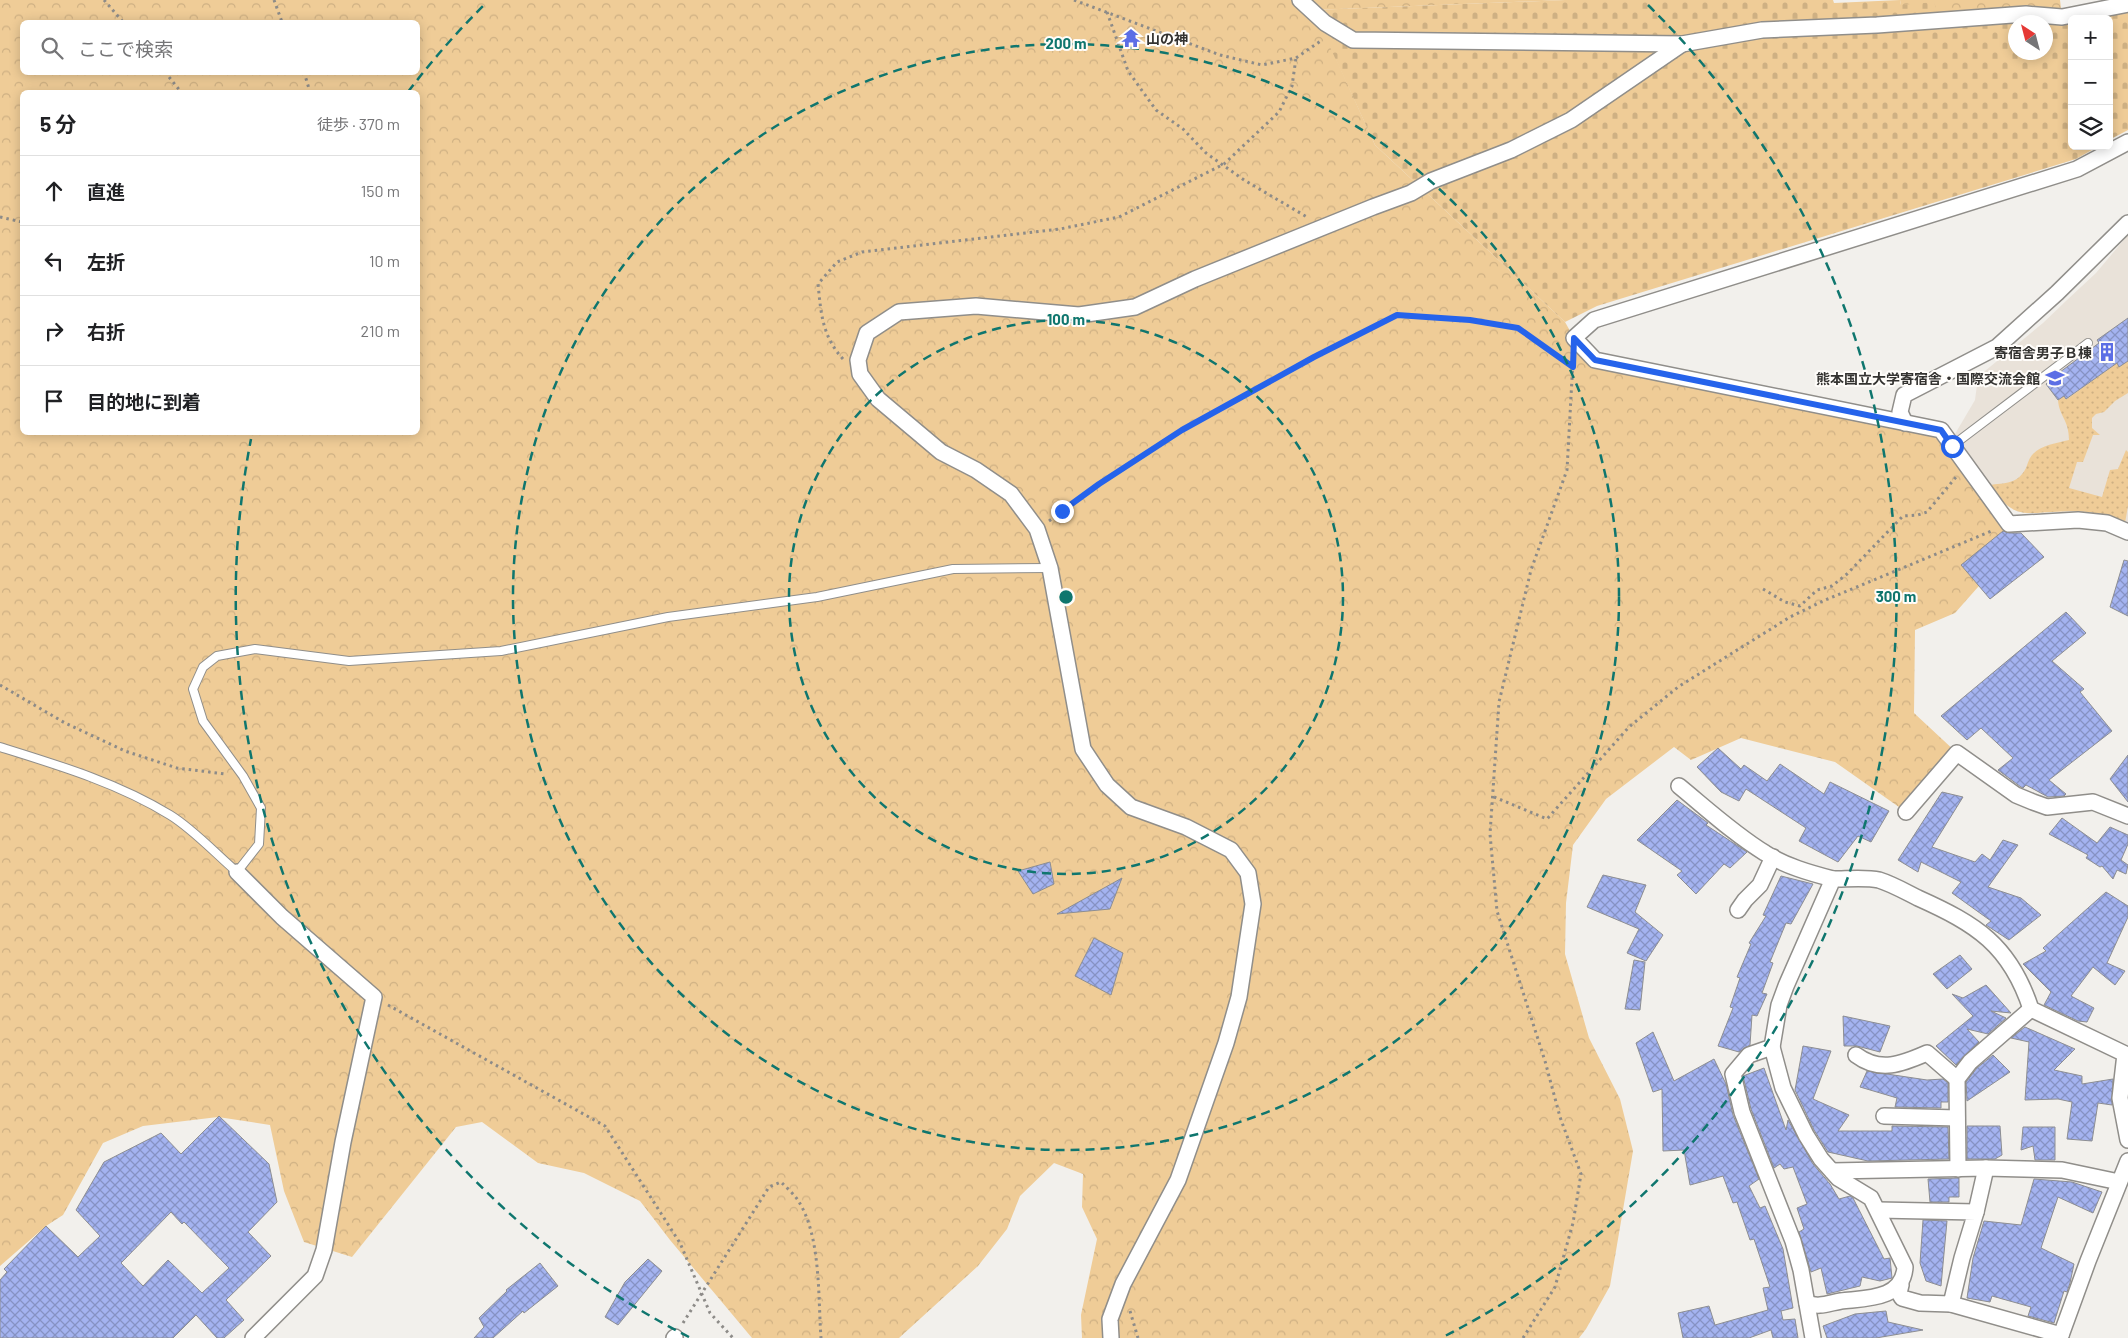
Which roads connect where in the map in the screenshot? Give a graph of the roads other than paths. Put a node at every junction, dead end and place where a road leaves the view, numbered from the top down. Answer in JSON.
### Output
{"nodes":[{"id":1,"x":1300,"y":0,"type":"edge"},
{"id":2,"x":2128,"y":4,"type":"edge"},
{"id":3,"x":1682,"y":44,"type":"junction"},
{"id":4,"x":2128,"y":142,"type":"edge"},
{"id":5,"x":2128,"y":223,"type":"edge"},
{"id":6,"x":2088,"y":343,"type":"dead end"},
{"id":7,"x":1904,"y":422,"type":"junction"},
{"id":8,"x":1952,"y":446,"type":"junction"},
{"id":9,"x":2128,"y":532,"type":"edge"},
{"id":10,"x":1050,"y":568,"type":"junction"},
{"id":11,"x":0,"y":747,"type":"edge"},
{"id":12,"x":1679,"y":786,"type":"dead end"},
{"id":13,"x":1906,"y":812,"type":"dead end"},
{"id":14,"x":2128,"y":816,"type":"edge"},
{"id":15,"x":1773,"y":857,"type":"junction"},
{"id":16,"x":237,"y":872,"type":"junction"},
{"id":17,"x":1833,"y":879,"type":"junction"},
{"id":18,"x":1738,"y":910,"type":"dead end"},
{"id":19,"x":2031,"y":1009,"type":"junction"},
{"id":20,"x":2126,"y":1046,"type":"edge"},
{"id":21,"x":1772,"y":1047,"type":"junction"},
{"id":22,"x":1856,"y":1055,"type":"dead end"},
{"id":23,"x":1957,"y":1079,"type":"junction"},
{"id":24,"x":1884,"y":1116,"type":"dead end"},
{"id":25,"x":1958,"y":1118,"type":"junction"},
{"id":26,"x":2128,"y":1140,"type":"edge"},
{"id":27,"x":2128,"y":1162,"type":"edge"},
{"id":28,"x":1986,"y":1168,"type":"junction"},
{"id":29,"x":1958,"y":1169,"type":"junction"},
{"id":30,"x":1832,"y":1171,"type":"junction"},
{"id":31,"x":2119,"y":1182,"type":"junction"},
{"id":32,"x":1878,"y":1210,"type":"junction"},
{"id":33,"x":1976,"y":1212,"type":"junction"},
{"id":34,"x":1901,"y":1285,"type":"junction"},
{"id":35,"x":1807,"y":1303,"type":"junction"},
{"id":36,"x":1951,"y":1304,"type":"junction"},
{"id":37,"x":2061,"y":1336,"type":"edge"},
{"id":38,"x":253,"y":1338,"type":"edge"},
{"id":39,"x":1111,"y":1338,"type":"edge"},
{"id":40,"x":1813,"y":1338,"type":"edge"}],
"edges":[{"from":1,"to":3,"type":"street"},
{"from":2,"to":3,"type":"street"},
{"from":3,"to":10,"type":"street"},
{"from":4,"to":7,"type":"street"},
{"from":5,"to":7,"type":"street"},
{"from":6,"to":8,"type":"lane"},
{"from":7,"to":8,"type":"street"},
{"from":8,"to":9,"type":"street"},
{"from":10,"to":16,"type":"lane"},
{"from":10,"to":39,"type":"street"},
{"from":11,"to":16,"type":"lane"},
{"from":12,"to":15,"type":"street"},
{"from":13,"to":14,"type":"street"},
{"from":15,"to":17,"type":"street"},
{"from":15,"to":18,"type":"street"},
{"from":16,"to":38,"type":"street"},
{"from":17,"to":19,"type":"street"},
{"from":17,"to":21,"type":"street"},
{"from":19,"to":20,"type":"street"},
{"from":19,"to":23,"type":"street"},
{"from":20,"to":26,"type":"street"},
{"from":21,"to":30,"type":"street"},
{"from":21,"to":35,"type":"street"},
{"from":22,"to":23,"type":"street"},
{"from":23,"to":25,"type":"street"},
{"from":24,"to":25,"type":"street"},
{"from":25,"to":29,"type":"street"},
{"from":27,"to":31,"type":"street"},
{"from":28,"to":29,"type":"street"},
{"from":28,"to":31,"type":"street"},
{"from":28,"to":33,"type":"street"},
{"from":29,"to":30,"type":"street"},
{"from":30,"to":32,"type":"street"},
{"from":31,"to":37,"type":"street"},
{"from":32,"to":33,"type":"street"},
{"from":32,"to":34,"type":"street"},
{"from":33,"to":36,"type":"street"},
{"from":34,"to":35,"type":"street"},
{"from":34,"to":36,"type":"street"},
{"from":35,"to":40,"type":"street"},
{"from":36,"to":37,"type":"street"}]}
